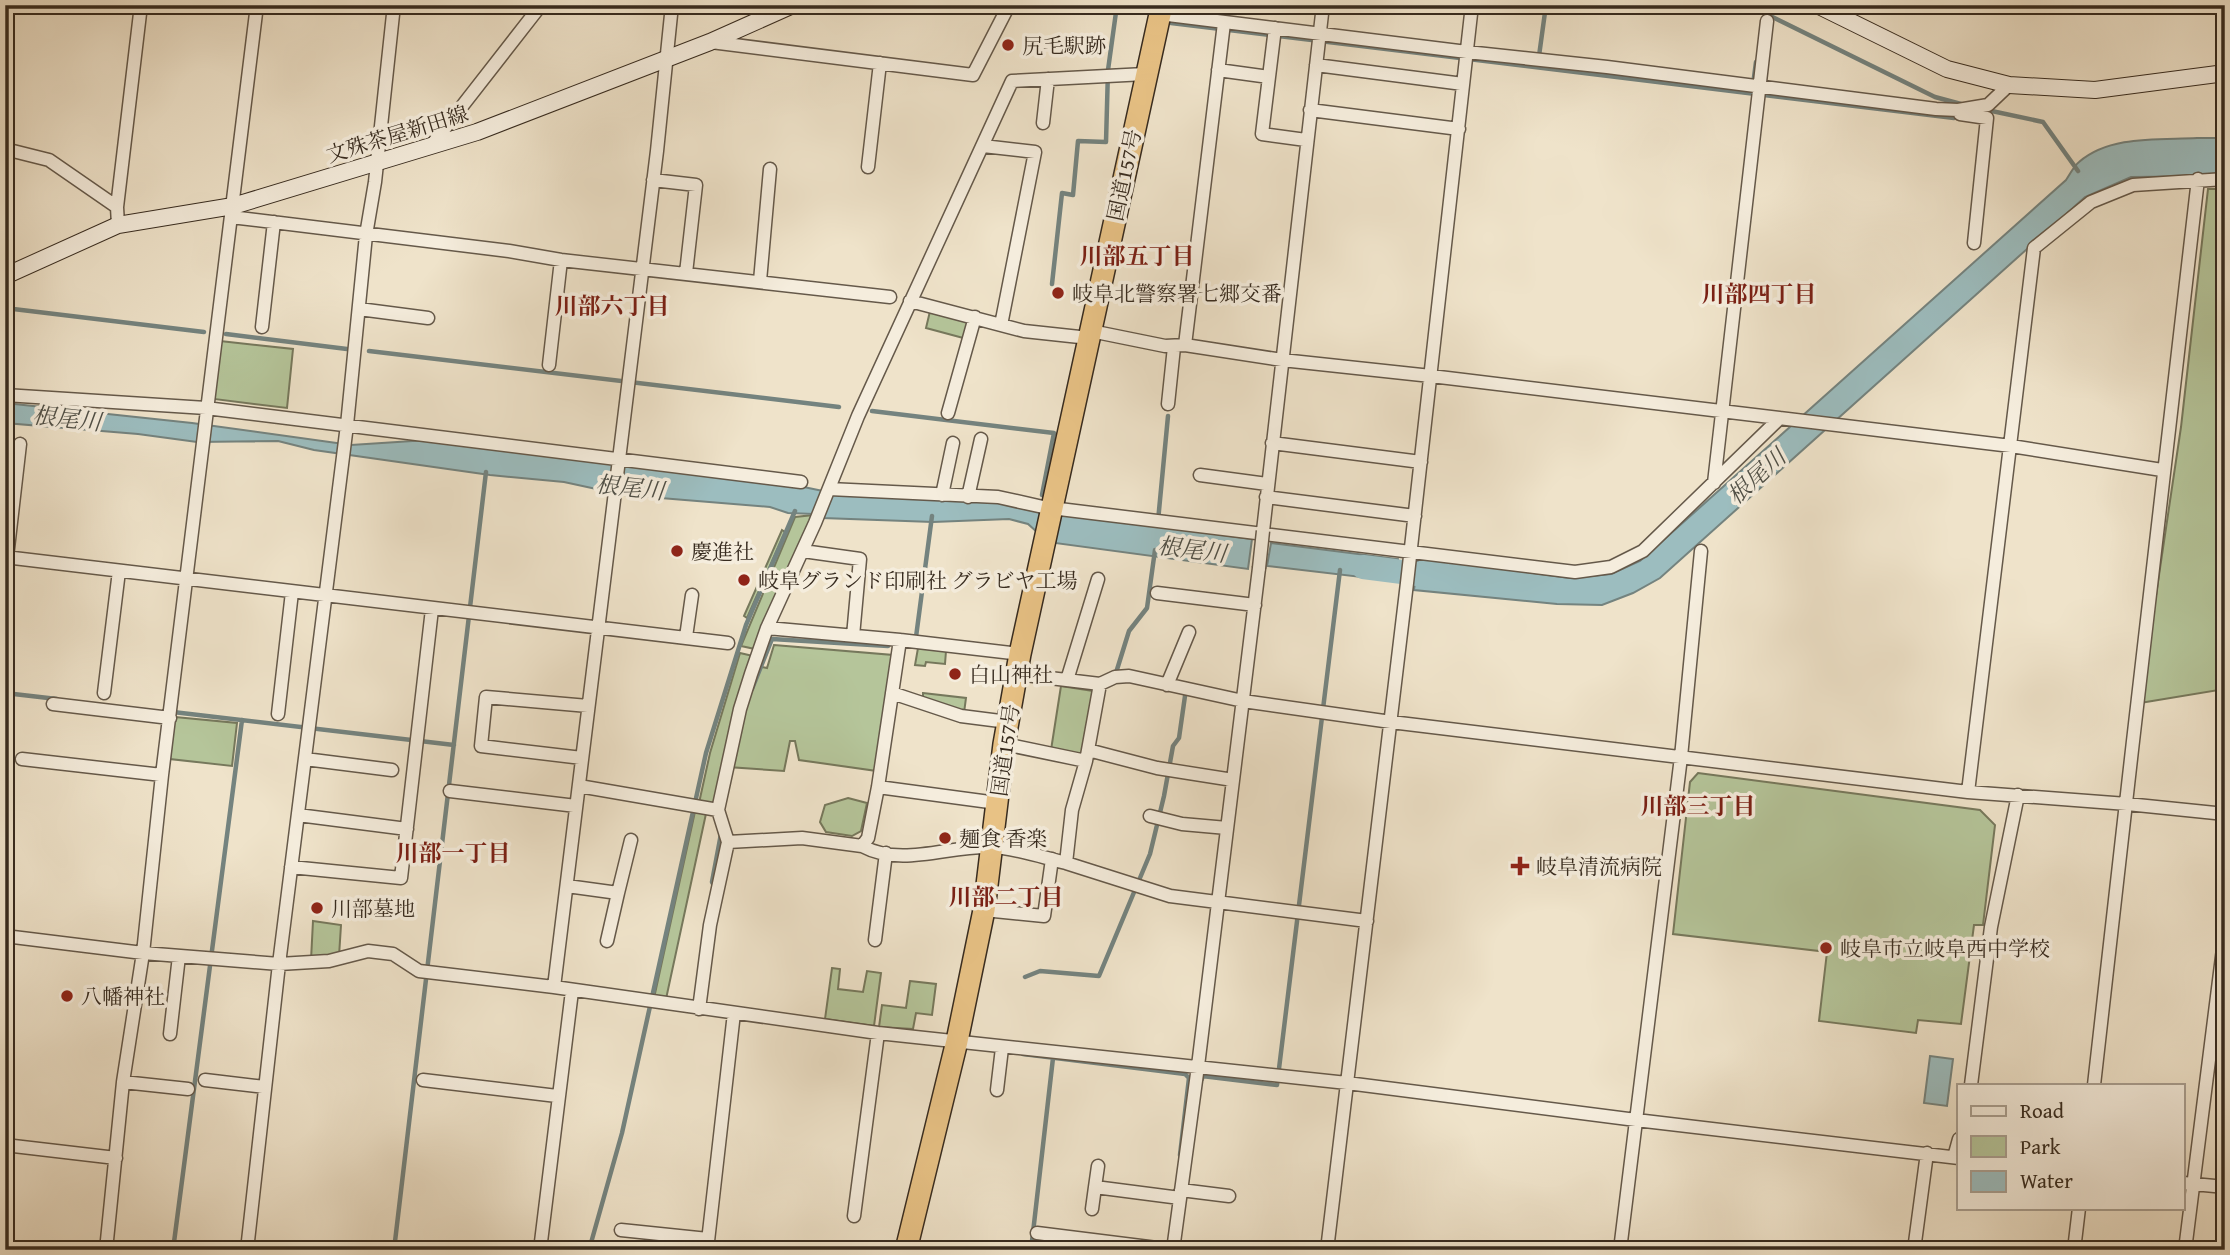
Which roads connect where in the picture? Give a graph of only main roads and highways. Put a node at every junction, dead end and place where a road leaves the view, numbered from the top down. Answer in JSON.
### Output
{"nodes":[{"id":1,"x":793,"y":5,"type":"edge"},
{"id":2,"x":1817,"y":5,"type":"edge"},
{"id":3,"x":1161,"y":11,"type":"edge"},
{"id":4,"x":2225,"y":73,"type":"edge"},
{"id":5,"x":5,"y":275,"type":"edge"},
{"id":6,"x":906,"y":1250,"type":"edge"}],
"edges":[{"from":1,"to":5,"type":"main road","name":"文殊茶屋新田線"},
{"from":2,"to":4,"type":"main road"},
{"from":3,"to":6,"type":"highway","name":"国道157号"}]}
